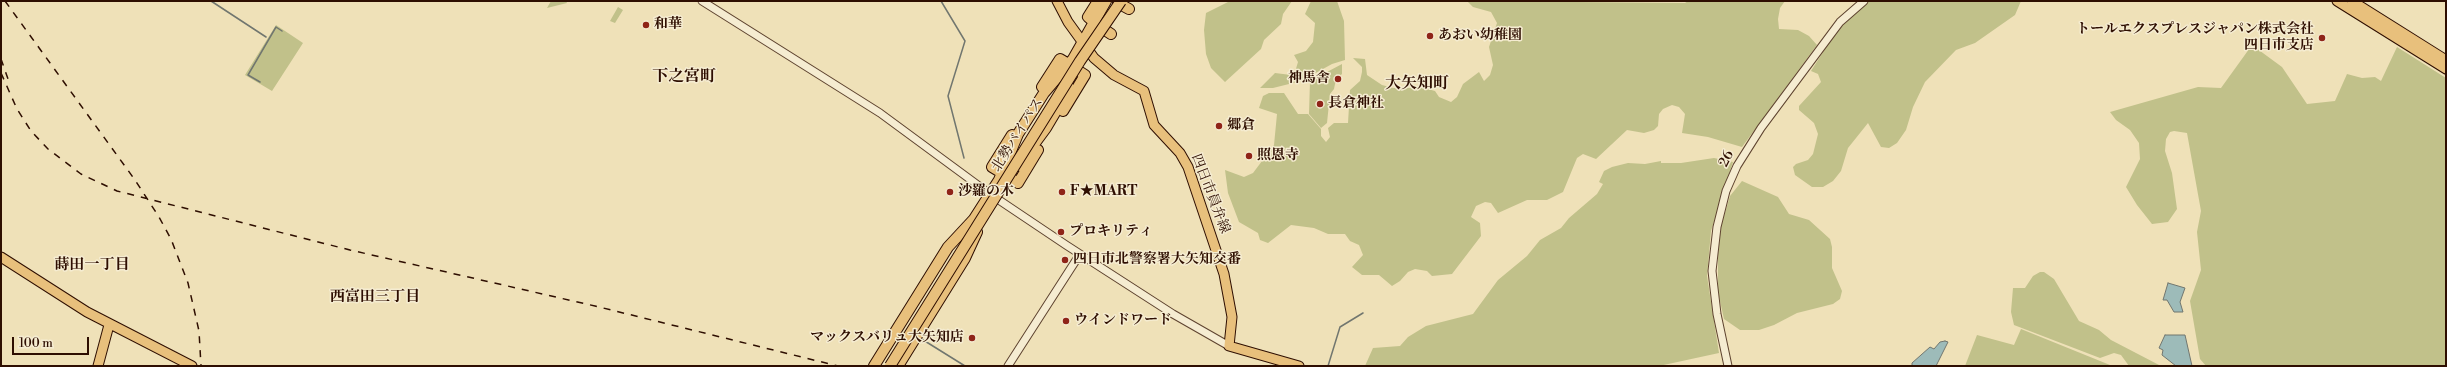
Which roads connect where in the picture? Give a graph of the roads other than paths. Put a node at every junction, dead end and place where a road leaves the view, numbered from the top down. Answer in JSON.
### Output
{"nodes":[{"id":1,"x":702,"y":1,"type":"edge"},
{"id":2,"x":1057,"y":1,"type":"edge"},
{"id":3,"x":1098,"y":1,"type":"edge"},
{"id":4,"x":1106,"y":1,"type":"edge"},
{"id":5,"x":1864,"y":1,"type":"edge"},
{"id":6,"x":2337,"y":1,"type":"edge"},
{"id":7,"x":1120,"y":2,"type":"edge"},
{"id":8,"x":2353,"y":2,"type":"edge"},
{"id":9,"x":1129,"y":9,"type":"dead end"},
{"id":10,"x":1099,"y":26,"type":"junction"},
{"id":11,"x":1111,"y":34,"type":"dead end"},
{"id":12,"x":1085,"y":46,"type":"junction"},
{"id":13,"x":2446,"y":60,"type":"edge"},
{"id":14,"x":1072,"y":67,"type":"junction"},
{"id":15,"x":2446,"y":69,"type":"edge"},
{"id":16,"x":1027,"y":115,"type":"junction"},
{"id":17,"x":1049,"y":129,"type":"junction"},
{"id":18,"x":1006,"y":175,"type":"junction"},
{"id":19,"x":993,"y":196,"type":"junction"},
{"id":20,"x":975,"y":237,"type":"junction"},
{"id":21,"x":952,"y":241,"type":"junction"},
{"id":22,"x":1080,"y":254,"type":"junction"},
{"id":23,"x":1,"y":257,"type":"edge"},
{"id":24,"x":893,"y":323,"type":"dead end"},
{"id":25,"x":109,"y":325,"type":"junction"},
{"id":26,"x":920,"y":340,"type":"dead end"},
{"id":27,"x":1229,"y":346,"type":"junction"},
{"id":28,"x":98,"y":366,"type":"edge"},
{"id":29,"x":192,"y":366,"type":"edge"},
{"id":30,"x":874,"y":366,"type":"edge"},
{"id":31,"x":890,"y":366,"type":"edge"},
{"id":32,"x":898,"y":366,"type":"edge"},
{"id":33,"x":1008,"y":366,"type":"edge"},
{"id":34,"x":1299,"y":366,"type":"edge"},
{"id":35,"x":1728,"y":366,"type":"edge"}],
"edges":[{"from":1,"to":19,"type":"street"},
{"from":2,"to":12,"type":"main road","name":"四日市員弁線"},
{"from":3,"to":10,"type":"highway"},
{"from":4,"to":10,"type":"highway"},
{"from":5,"to":35,"type":"street","name":"26"},
{"from":6,"to":15,"type":"main road"},
{"from":7,"to":9,"type":"highway"},
{"from":7,"to":10,"type":"highway"},
{"from":7,"to":31,"type":"highway","name":"北勢バイパス","bridge":true},
{"from":8,"to":13,"type":"main road"},
{"from":10,"to":11,"type":"highway"},
{"from":10,"to":12,"type":"highway"},
{"from":12,"to":14,"type":"highway"},
{"from":12,"to":27,"type":"main road","name":"四日市員弁線"},
{"from":14,"to":16,"type":"highway"},
{"from":14,"to":17,"type":"highway"},
{"from":16,"to":17,"type":"highway"},
{"from":16,"to":18,"type":"highway"},
{"from":17,"to":18,"type":"highway"},
{"from":18,"to":19,"type":"highway"},
{"from":19,"to":20,"type":"highway"},
{"from":19,"to":21,"type":"highway"},
{"from":19,"to":22,"type":"street"},
{"from":20,"to":26,"type":"highway"},
{"from":20,"to":32,"type":"highway"},
{"from":21,"to":24,"type":"highway"},
{"from":21,"to":30,"type":"highway"},
{"from":22,"to":27,"type":"street"},
{"from":22,"to":33,"type":"street"},
{"from":23,"to":25,"type":"main road"},
{"from":25,"to":28,"type":"main road"},
{"from":25,"to":29,"type":"main road"},
{"from":27,"to":34,"type":"main road"}]}
